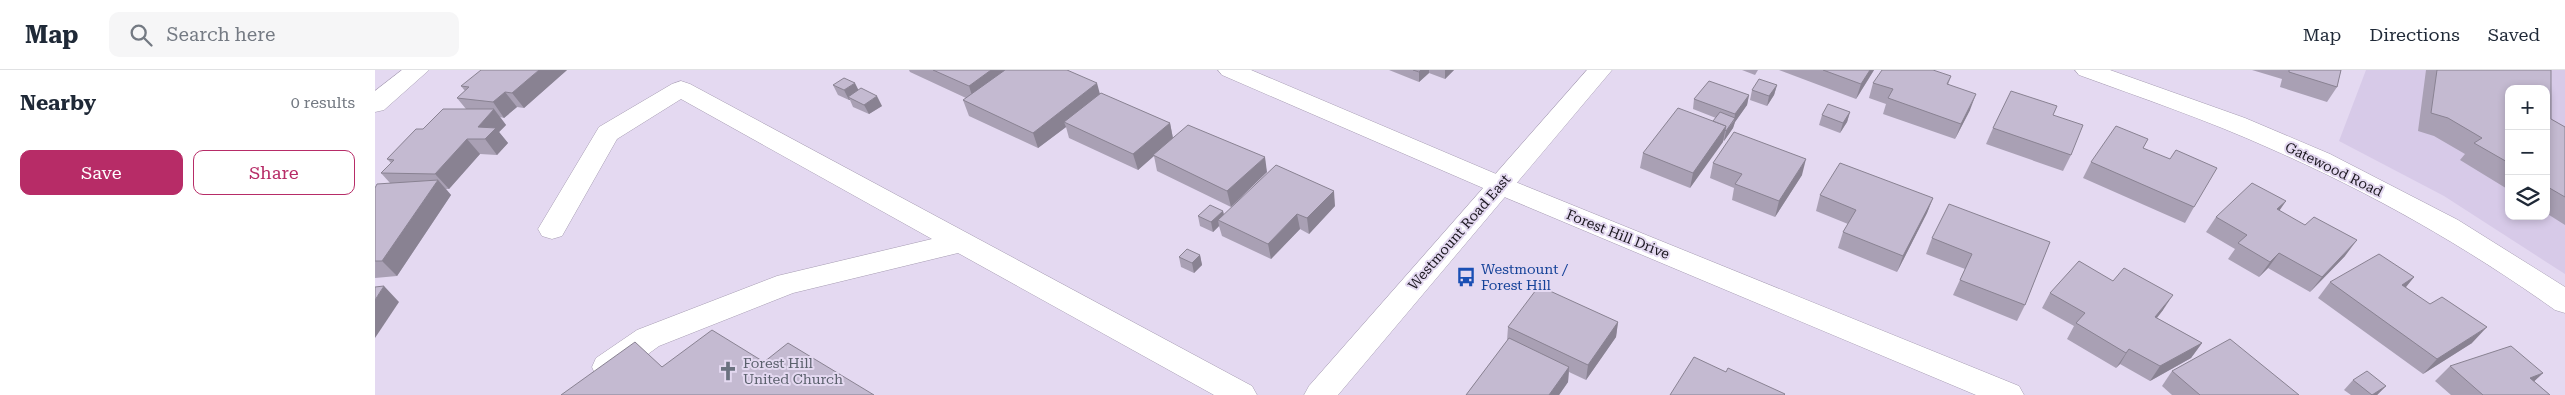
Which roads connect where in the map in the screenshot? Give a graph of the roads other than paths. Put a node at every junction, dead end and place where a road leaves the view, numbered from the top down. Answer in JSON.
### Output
{"nodes":[{"id":1,"x":417,"y":70,"type":"edge"},
{"id":2,"x":1230,"y":70,"type":"edge"},
{"id":3,"x":1600,"y":70,"type":"edge"},
{"id":4,"x":2087,"y":70,"type":"edge"},
{"id":5,"x":375,"y":104,"type":"edge"},
{"id":6,"x":1499,"y":185,"type":"junction"},
{"id":7,"x":551,"y":229,"type":"dead end"},
{"id":8,"x":961,"y":242,"type":"junction"},
{"id":9,"x":2565,"y":302,"type":"edge"},
{"id":10,"x":588,"y":379,"type":"edge"},
{"id":11,"x":1241,"y":395,"type":"edge"},
{"id":12,"x":1320,"y":395,"type":"edge"},
{"id":13,"x":2008,"y":395,"type":"edge"}],
"edges":[{"from":1,"to":5,"type":"street"},
{"from":2,"to":6,"type":"street","name":"Forest Hill Drive"},
{"from":3,"to":6,"type":"street","name":"Westmount Road East"},
{"from":4,"to":9,"type":"street","name":"Gatewood Road"},
{"from":6,"to":12,"type":"street","name":"Westmount Road East"},
{"from":6,"to":13,"type":"street","name":"Forest Hill Drive"},
{"from":7,"to":8,"type":"street"},
{"from":8,"to":10,"type":"street"},
{"from":8,"to":11,"type":"street"}]}
